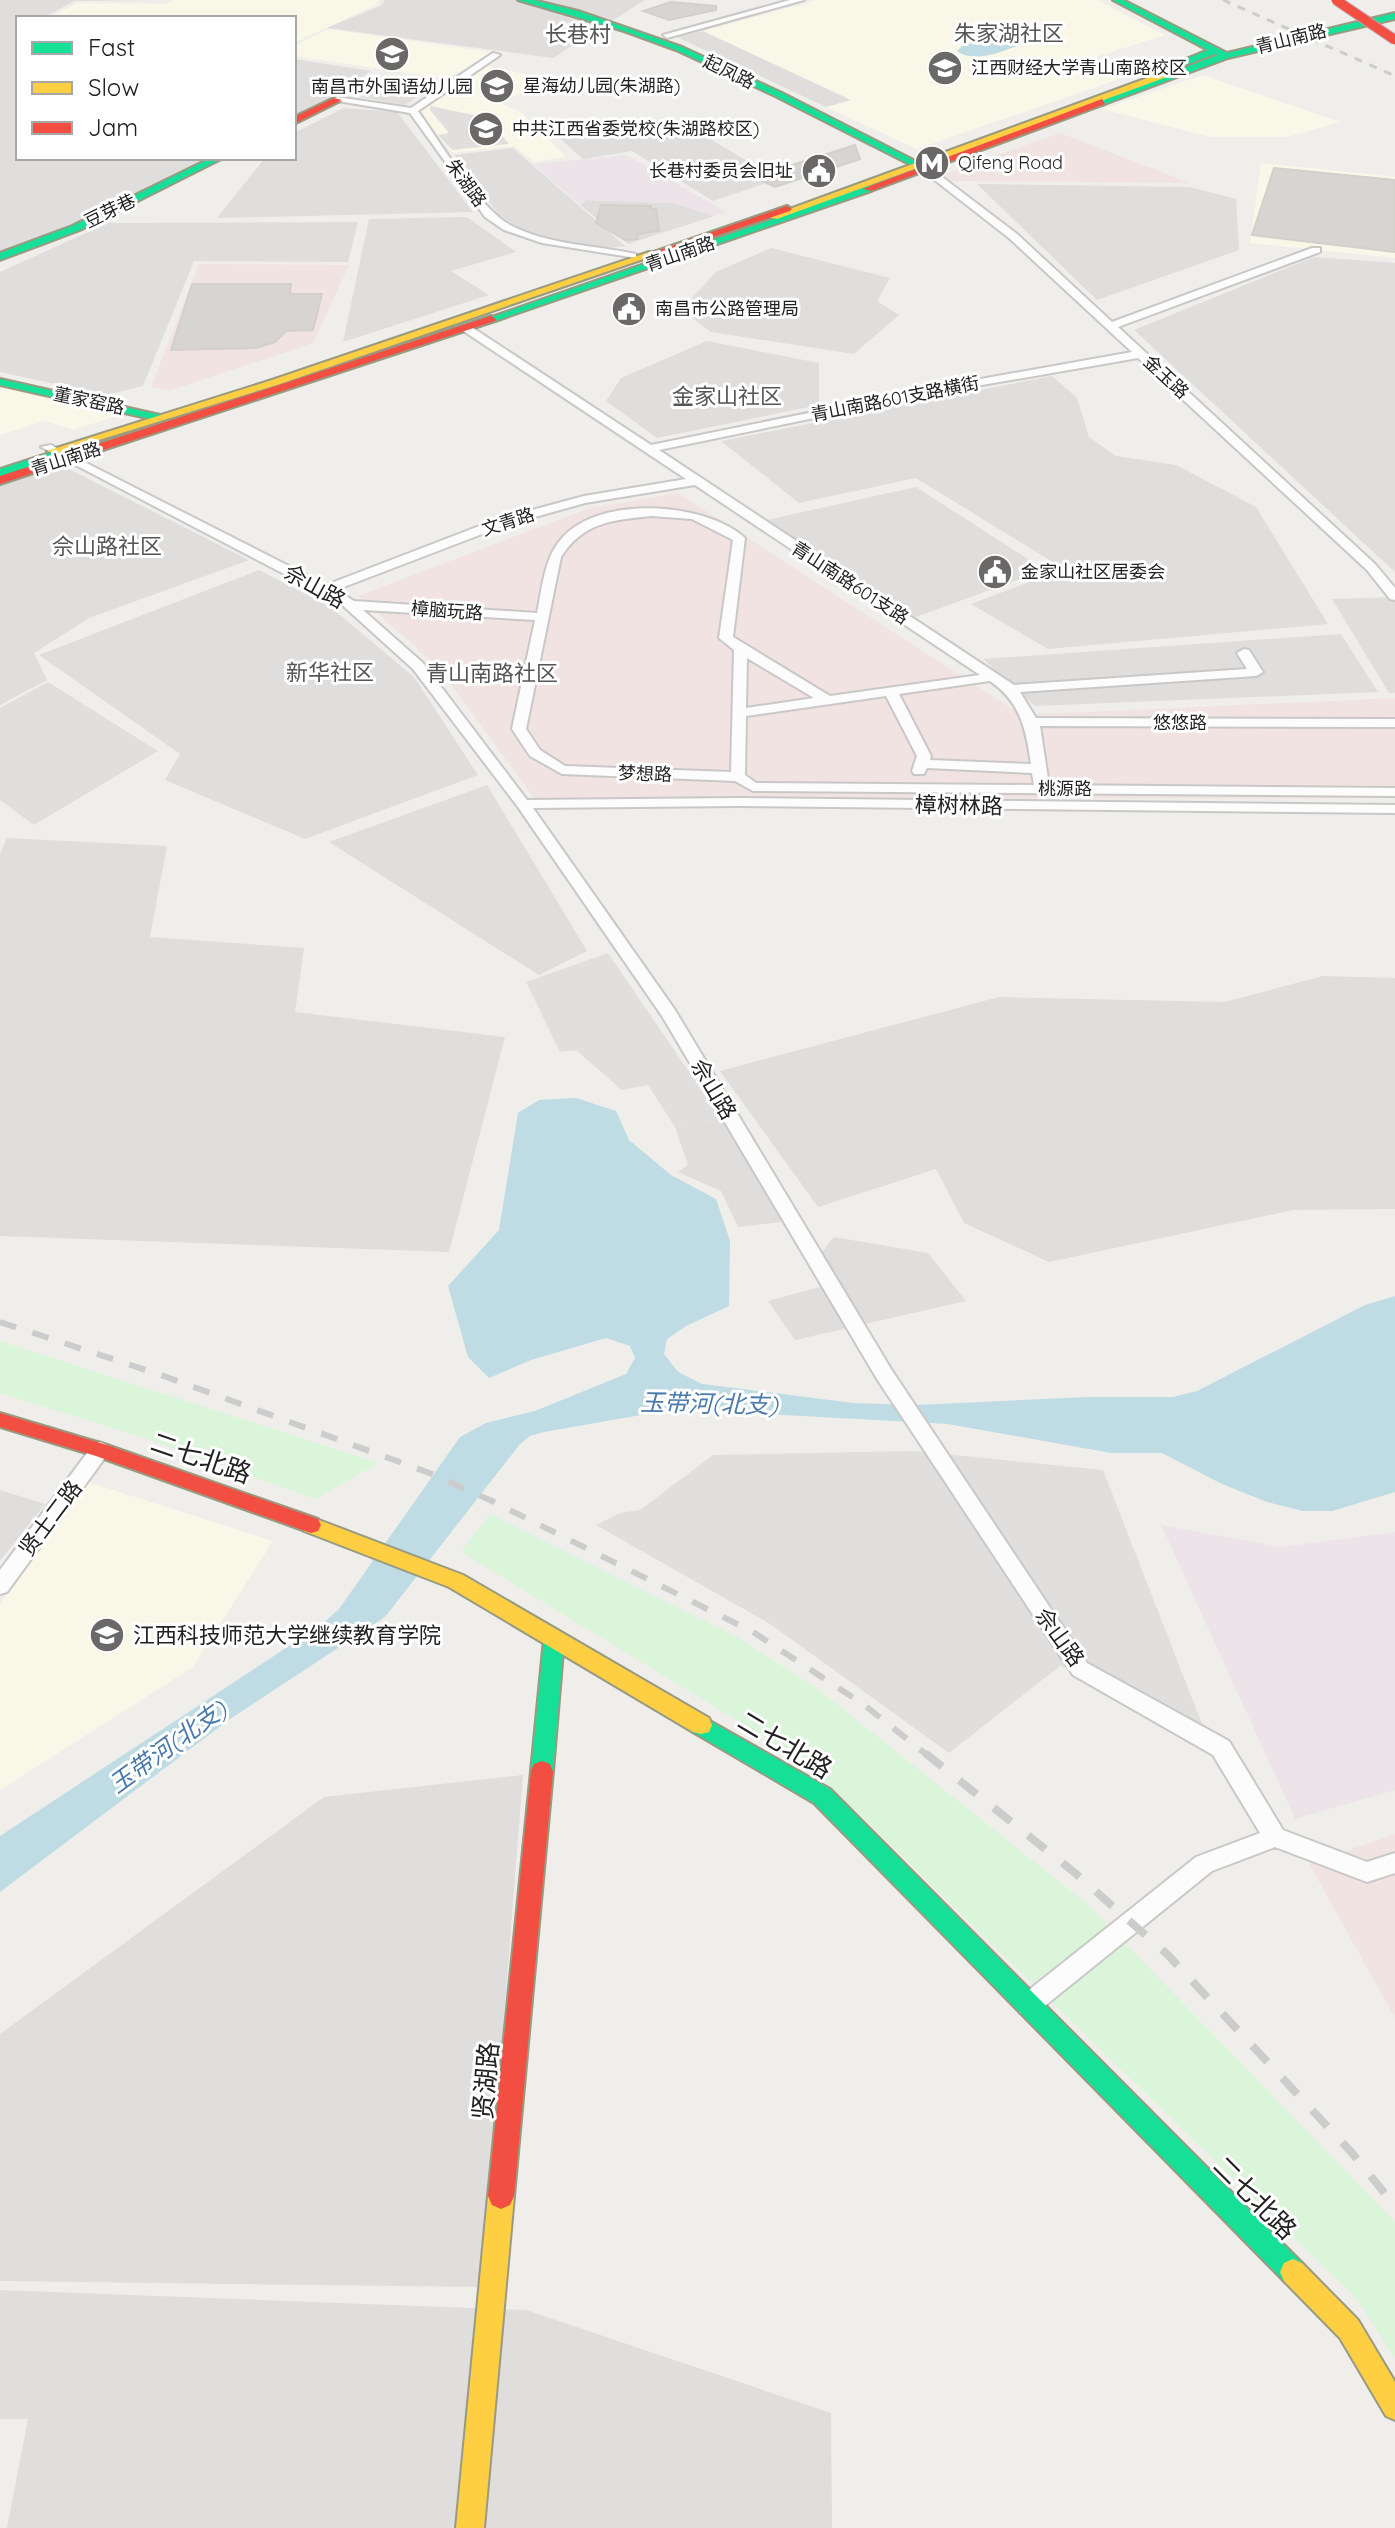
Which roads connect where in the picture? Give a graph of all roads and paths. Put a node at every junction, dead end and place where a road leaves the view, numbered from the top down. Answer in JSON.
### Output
{"nodes":[{"id":1,"x":522,"y":0,"type":"edge"},
{"id":2,"x":551,"y":0,"type":"edge"},
{"id":3,"x":800,"y":0,"type":"edge"},
{"id":4,"x":1117,"y":0,"type":"edge"},
{"id":5,"x":1333,"y":0,"type":"edge"},
{"id":6,"x":1352,"y":0,"type":"edge"},
{"id":7,"x":1369,"y":0,"type":"edge"},
{"id":8,"x":1393,"y":17,"type":"edge"},
{"id":9,"x":1356,"y":21,"type":"junction"},
{"id":10,"x":667,"y":35,"type":"junction"},
{"id":11,"x":1395,"y":40,"type":"edge"},
{"id":12,"x":1395,"y":49,"type":"edge"},
{"id":13,"x":1220,"y":53,"type":"junction"},
{"id":14,"x":496,"y":55,"type":"dead end"},
{"id":15,"x":337,"y":100,"type":"joint"},
{"id":16,"x":413,"y":111,"type":"junction"},
{"id":17,"x":296,"y":120,"type":"edge"},
{"id":18,"x":214,"y":160,"type":"edge"},
{"id":19,"x":923,"y":162,"type":"junction"},
{"id":20,"x":1316,"y":250,"type":"dead end"},
{"id":21,"x":632,"y":256,"type":"junction"},
{"id":22,"x":0,"y":257,"type":"edge"},
{"id":23,"x":1110,"y":326,"type":"junction"},
{"id":24,"x":466,"y":328,"type":"junction"},
{"id":25,"x":1141,"y":354,"type":"junction"},
{"id":26,"x":0,"y":382,"type":"edge"},
{"id":27,"x":163,"y":419,"type":"junction"},
{"id":28,"x":649,"y":449,"type":"junction"},
{"id":29,"x":57,"y":453,"type":"junction"},
{"id":30,"x":0,"y":462,"type":"edge"},
{"id":31,"x":0,"y":470,"type":"edge"},
{"id":32,"x":0,"y":480,"type":"edge"},
{"id":33,"x":697,"y":481,"type":"junction"},
{"id":34,"x":326,"y":590,"type":"junction"},
{"id":35,"x":1395,"y":596,"type":"edge"},
{"id":36,"x":351,"y":605,"type":"junction"},
{"id":37,"x":542,"y":617,"type":"junction"},
{"id":38,"x":741,"y":649,"type":"junction"},
{"id":39,"x":1244,"y":653,"type":"dead end"},
{"id":40,"x":993,"y":677,"type":"junction"},
{"id":41,"x":1011,"y":689,"type":"junction"},
{"id":42,"x":890,"y":691,"type":"junction"},
{"id":43,"x":825,"y":699,"type":"junction"},
{"id":44,"x":739,"y":713,"type":"junction"},
{"id":45,"x":1032,"y":722,"type":"junction"},
{"id":46,"x":1395,"y":723,"type":"edge"},
{"id":47,"x":922,"y":764,"type":"junction"},
{"id":48,"x":1039,"y":769,"type":"junction"},
{"id":49,"x":738,"y":777,"type":"junction"},
{"id":50,"x":913,"y":788,"type":"junction"},
{"id":51,"x":1042,"y":789,"type":"junction"},
{"id":52,"x":1395,"y":792,"type":"edge"},
{"id":53,"x":738,"y":802,"type":"junction"},
{"id":54,"x":523,"y":804,"type":"junction"},
{"id":55,"x":1395,"y":809,"type":"edge"},
{"id":56,"x":0,"y":1420,"type":"edge"},
{"id":57,"x":100,"y":1450,"type":"junction"},
{"id":58,"x":0,"y":1586,"type":"edge"},
{"id":59,"x":560,"y":1642,"type":"junction"},
{"id":60,"x":1275,"y":1837,"type":"junction"},
{"id":61,"x":1395,"y":1863,"type":"edge"},
{"id":62,"x":1028,"y":2005,"type":"junction"},
{"id":63,"x":1395,"y":2407,"type":"edge"},
{"id":64,"x":470,"y":2528,"type":"edge"},
{"id":65,"x":484,"y":2528,"type":"edge"}],
"edges":[{"from":1,"to":19,"type":"main road","name":"起凤路"},
{"from":2,"to":10,"type":"main road","name":"起凤路"},
{"from":3,"to":10,"type":"street"},
{"from":4,"to":13,"type":"main road"},
{"from":5,"to":9,"type":"main road"},
{"from":5,"to":11,"type":"main road","bridge":true},
{"from":6,"to":8,"type":"main road"},
{"from":7,"to":8,"type":"main road"},
{"from":8,"to":9,"type":"main road","name":"青山南路"},
{"from":9,"to":12,"type":"main road"},
{"from":9,"to":13,"type":"main road","name":"青山南路"},
{"from":10,"to":19,"type":"main road","name":"起凤路"},
{"from":13,"to":19,"type":"main road","name":"青山南路"},
{"from":14,"to":16,"type":"street"},
{"from":15,"to":16,"type":"street"},
{"from":15,"to":17,"type":"main road"},
{"from":16,"to":21,"type":"street","name":"朱湖路"},
{"from":18,"to":22,"type":"main road","name":"豆芽巷"},
{"from":19,"to":21,"type":"main road","name":"青山南路"},
{"from":19,"to":23,"type":"street","name":"金玉路"},
{"from":19,"to":24,"type":"main road","name":"青山南路"},
{"from":19,"to":27,"type":"main road"},
{"from":20,"to":23,"type":"street"},
{"from":21,"to":27,"type":"main road","name":"青山南路"},
{"from":23,"to":25,"type":"street","name":"金玉路"},
{"from":24,"to":27,"type":"main road","name":"青山南路"},
{"from":24,"to":28,"type":"street","name":"青山南路601支路"},
{"from":25,"to":28,"type":"street","name":"青山南路601支路横街"},
{"from":25,"to":35,"type":"street","name":"金玉路"},
{"from":26,"to":27,"type":"main road","name":"董家窑路"},
{"from":27,"to":29,"type":"main road","name":"青山南路"},
{"from":27,"to":29,"type":"main road","name":"青山南路"},
{"from":28,"to":33,"type":"street","name":"青山南路601支路"},
{"from":29,"to":30,"type":"main road","name":"青山南路"},
{"from":29,"to":31,"type":"main road"},
{"from":29,"to":32,"type":"main road","name":"青山南路"},
{"from":29,"to":34,"type":"street","name":"佘山路"},
{"from":33,"to":34,"type":"street","name":"文青路"},
{"from":33,"to":40,"type":"street","name":"青山南路601支路"},
{"from":34,"to":36,"type":"street","name":"佘山路"},
{"from":36,"to":37,"type":"street","name":"樟脑玩路"},
{"from":36,"to":54,"type":"street","name":"佘山路"},
{"from":37,"to":38,"type":"street","name":"梦想路"},
{"from":37,"to":49,"type":"street","name":"梦想路"},
{"from":38,"to":43,"type":"street"},
{"from":38,"to":44,"type":"street","name":"梦想路"},
{"from":39,"to":41,"type":"street"},
{"from":40,"to":41,"type":"street","name":"青山南路601支路"},
{"from":40,"to":42,"type":"street"},
{"from":41,"to":45,"type":"street"},
{"from":42,"to":43,"type":"street"},
{"from":42,"to":47,"type":"street"},
{"from":43,"to":44,"type":"street"},
{"from":44,"to":49,"type":"street","name":"梦想路"},
{"from":45,"to":46,"type":"street","name":"悠悠路"},
{"from":45,"to":48,"type":"street"},
{"from":47,"to":48,"type":"street"},
{"from":47,"to":50,"type":"street"},
{"from":48,"to":51,"type":"street"},
{"from":49,"to":50,"type":"street","name":"桃源路"},
{"from":49,"to":53,"type":"street"},
{"from":50,"to":51,"type":"street","name":"桃源路"},
{"from":51,"to":52,"type":"street","name":"桃源路"},
{"from":53,"to":54,"type":"street","name":"樟树林路"},
{"from":53,"to":55,"type":"street","name":"樟树林路"},
{"from":54,"to":60,"type":"street","name":"佘山路"},
{"from":56,"to":57,"type":"main road","name":"二七北路"},
{"from":57,"to":58,"type":"street","name":"贤士二路"},
{"from":57,"to":59,"type":"main road","name":"二七北路"},
{"from":59,"to":62,"type":"main road","name":"二七北路"},
{"from":59,"to":64,"type":"main road","name":"贤湖路"},
{"from":59,"to":65,"type":"main road","name":"贤湖路"},
{"from":60,"to":61,"type":"street"},
{"from":60,"to":62,"type":"street"},
{"from":62,"to":63,"type":"main road","name":"二七北路"}]}
